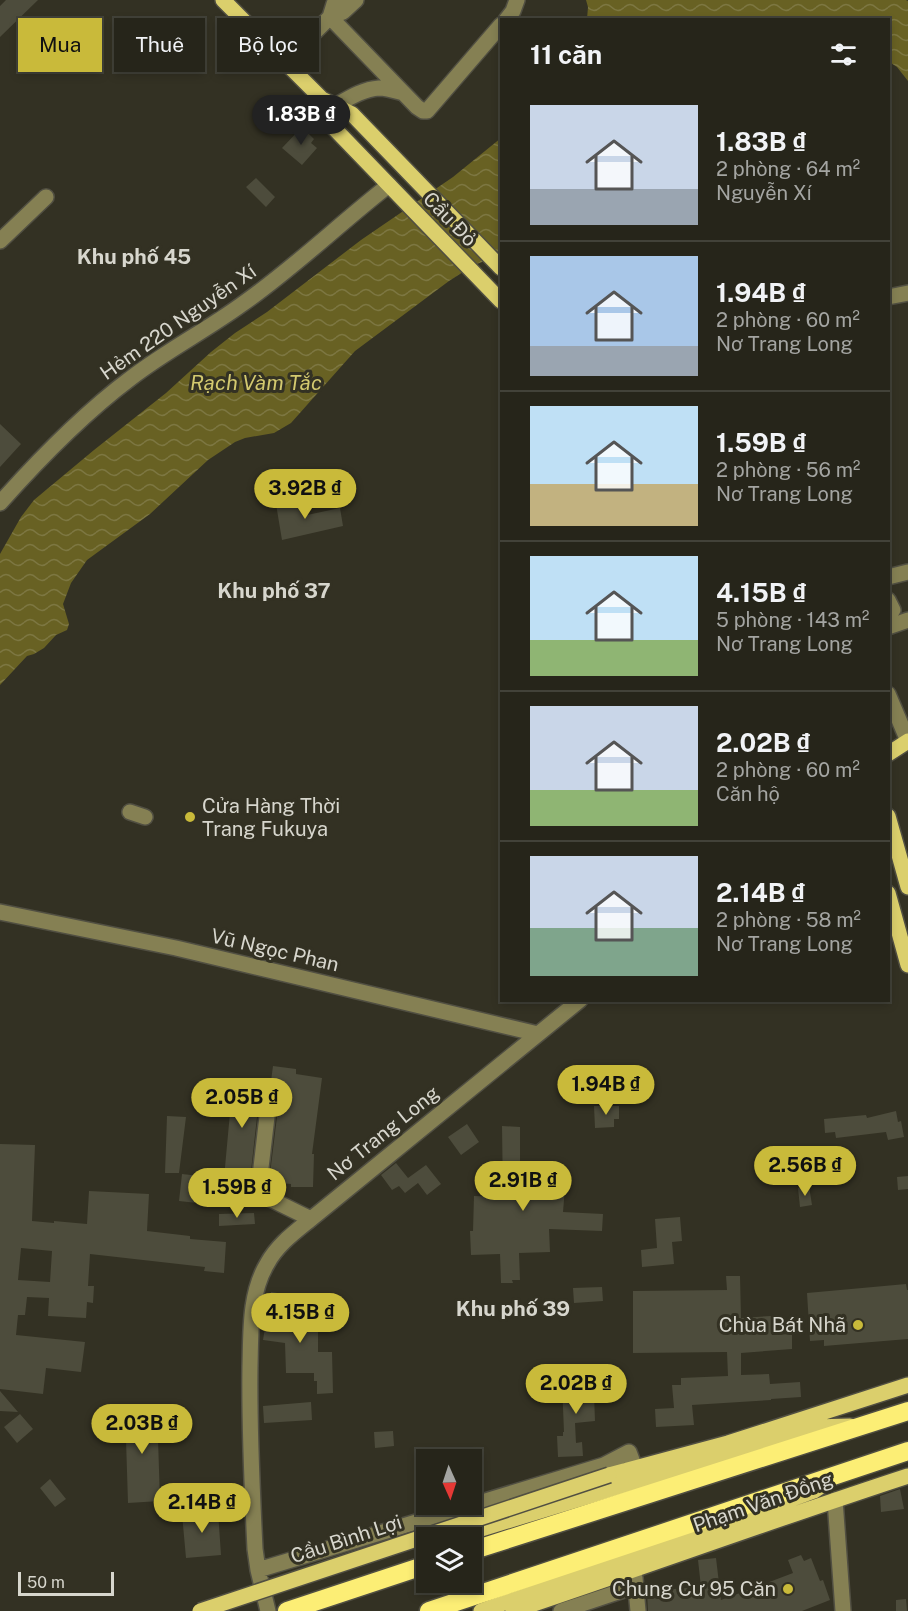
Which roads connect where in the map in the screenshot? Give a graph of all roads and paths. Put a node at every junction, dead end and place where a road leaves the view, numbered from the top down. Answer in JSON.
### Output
{"nodes":[{"id":1,"x":223,"y":0,"type":"edge"},
{"id":2,"x":338,"y":0,"type":"edge"},
{"id":3,"x":356,"y":0,"type":"edge"},
{"id":4,"x":517,"y":0,"type":"edge"},
{"id":5,"x":330,"y":17,"type":"junction"},
{"id":6,"x":241,"y":18,"type":"edge"},
{"id":7,"x":508,"y":18,"type":"edge"},
{"id":8,"x":500,"y":26,"type":"edge"},
{"id":9,"x":319,"y":28,"type":"edge"},
{"id":10,"x":296,"y":72,"type":"edge"},
{"id":11,"x":403,"y":93,"type":"junction"},
{"id":12,"x":328,"y":102,"type":"junction"},
{"id":13,"x":393,"y":190,"type":"junction"},
{"id":14,"x":46,"y":197,"type":"dead end"},
{"id":15,"x":0,"y":241,"type":"edge"},
{"id":16,"x":500,"y":267,"type":"edge"},
{"id":17,"x":908,"y":293,"type":"edge"},
{"id":18,"x":890,"y":297,"type":"edge"},
{"id":19,"x":499,"y":299,"type":"edge"},
{"id":20,"x":0,"y":503,"type":"edge"},
{"id":21,"x":908,"y":572,"type":"edge"},
{"id":22,"x":890,"y":576,"type":"edge"},
{"id":23,"x":908,"y":620,"type":"edge"},
{"id":24,"x":890,"y":626,"type":"edge"},
{"id":25,"x":890,"y":699,"type":"edge"},
{"id":26,"x":908,"y":741,"type":"edge"},
{"id":27,"x":890,"y":753,"type":"edge"},
{"id":28,"x":130,"y":812,"type":"dead end"},
{"id":29,"x":145,"y":817,"type":"dead end"},
{"id":30,"x":890,"y":823,"type":"edge"},
{"id":31,"x":908,"y":887,"type":"edge"},
{"id":32,"x":890,"y":900,"type":"edge"},
{"id":33,"x":0,"y":912,"type":"edge"},
{"id":34,"x":908,"y":965,"type":"edge"},
{"id":35,"x":578,"y":1002,"type":"edge"},
{"id":36,"x":538,"y":1034,"type":"junction"},
{"id":37,"x":270,"y":1091,"type":"dead end"},
{"id":38,"x":311,"y":1218,"type":"junction"},
{"id":39,"x":908,"y":1385,"type":"edge"},
{"id":40,"x":908,"y":1411,"type":"edge"},
{"id":41,"x":908,"y":1451,"type":"edge"},
{"id":42,"x":635,"y":1468,"type":"junction"},
{"id":43,"x":908,"y":1476,"type":"edge"},
{"id":44,"x":831,"y":1477,"type":"junction"},
{"id":45,"x":614,"y":1488,"type":"junction"},
{"id":46,"x":835,"y":1500,"type":"junction"},
{"id":47,"x":482,"y":1529,"type":"edge"},
{"id":48,"x":482,"y":1546,"type":"edge"},
{"id":49,"x":416,"y":1548,"type":"edge"},
{"id":50,"x":631,"y":1565,"type":"junction"},
{"id":51,"x":416,"y":1568,"type":"edge"},
{"id":52,"x":258,"y":1570,"type":"junction"},
{"id":53,"x":200,"y":1611,"type":"edge"},
{"id":54,"x":229,"y":1611,"type":"edge"},
{"id":55,"x":268,"y":1611,"type":"edge"},
{"id":56,"x":287,"y":1611,"type":"edge"},
{"id":57,"x":429,"y":1611,"type":"edge"},
{"id":58,"x":481,"y":1611,"type":"edge"},
{"id":59,"x":513,"y":1611,"type":"edge"},
{"id":60,"x":561,"y":1611,"type":"edge"},
{"id":61,"x":638,"y":1611,"type":"edge"},
{"id":62,"x":843,"y":1611,"type":"edge"}],
"edges":[{"from":1,"to":6,"type":"main road"},
{"from":2,"to":5,"type":"street"},
{"from":3,"to":5,"type":"street"},
{"from":4,"to":7,"type":"street"},
{"from":5,"to":9,"type":"street"},
{"from":5,"to":11,"type":"street"},
{"from":8,"to":11,"type":"street"},
{"from":10,"to":12,"type":"main road"},
{"from":11,"to":12,"type":"street"},
{"from":12,"to":13,"type":"main road","name":"Cầu Đỏ"},
{"from":12,"to":16,"type":"main road","name":"Cầu Đỏ"},
{"from":13,"to":19,"type":"main road","name":"Cầu Đỏ"},
{"from":13,"to":20,"type":"street","name":"Hẻm 220 Nguyễn Xí"},
{"from":14,"to":15,"type":"street"},
{"from":17,"to":18,"type":"street"},
{"from":21,"to":22,"type":"street"},
{"from":23,"to":24,"type":"street"},
{"from":25,"to":26,"type":"street"},
{"from":26,"to":27,"type":"main road"},
{"from":28,"to":29,"type":"street"},
{"from":30,"to":31,"type":"main road"},
{"from":32,"to":34,"type":"main road"},
{"from":33,"to":36,"type":"street","name":"Vũ Ngọc Phan"},
{"from":35,"to":36,"type":"street","name":"Nơ Trang Long"},
{"from":36,"to":38,"type":"street","name":"Nơ Trang Long"},
{"from":37,"to":38,"type":"street"},
{"from":38,"to":52,"type":"street","name":"Nơ Trang Long"},
{"from":39,"to":42,"type":"main road"},
{"from":40,"to":45,"type":"highway"},
{"from":41,"to":44,"type":"highway","name":"Phạm Văn Đồng"},
{"from":42,"to":45,"type":"main road"},
{"from":42,"to":52,"type":"street"},
{"from":43,"to":46,"type":"main road","name":"Phạm Văn Đồng"},
{"from":44,"to":46,"type":"main road"},
{"from":44,"to":50,"type":"highway","name":"Phạm Văn Đồng"},
{"from":45,"to":47,"type":"main road"},
{"from":45,"to":48,"type":"highway"},
{"from":45,"to":53,"type":"main road","name":"Cầu Bình Lợi","bridge":true},
{"from":46,"to":50,"type":"main road","name":"Phạm Văn Đồng"},
{"from":46,"to":62,"type":"street"},
{"from":49,"to":54,"type":"main road","name":"Cầu Bình Lợi"},
{"from":50,"to":57,"type":"highway"},
{"from":50,"to":58,"type":"main road"},
{"from":50,"to":59,"type":"main road"},
{"from":50,"to":60,"type":"street","name":"Phạm Văn Đồng"},
{"from":50,"to":61,"type":"street"},
{"from":51,"to":56,"type":"highway"},
{"from":52,"to":55,"type":"street","name":"Nơ Trang Long"}]}
